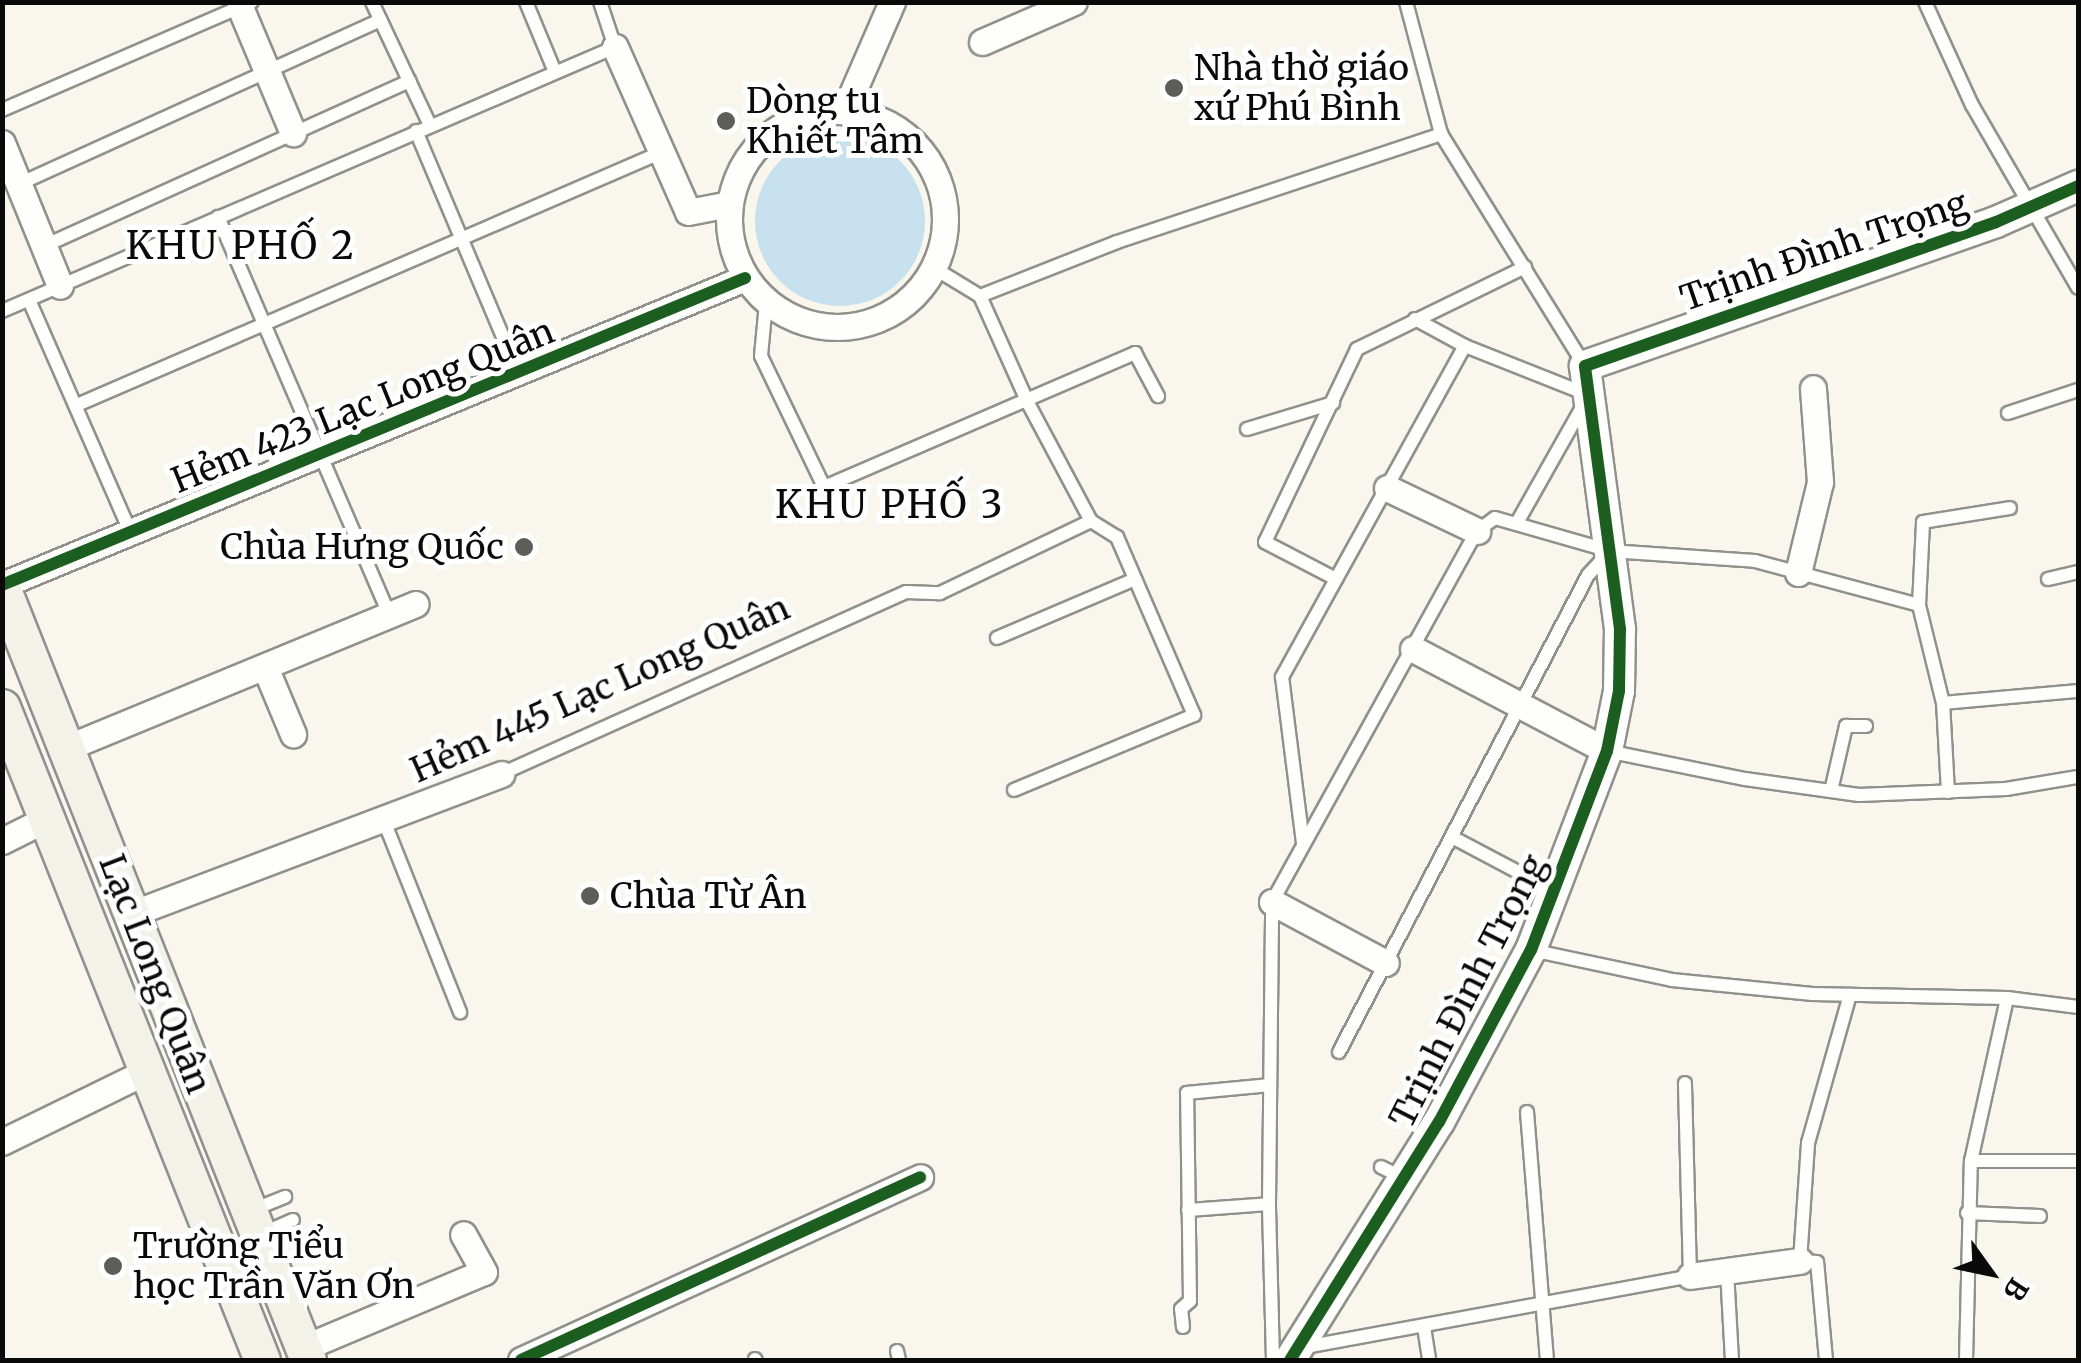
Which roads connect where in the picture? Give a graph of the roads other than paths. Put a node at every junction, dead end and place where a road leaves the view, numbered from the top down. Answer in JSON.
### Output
{"nodes":[{"id":1,"x":372,"y":2,"type":"edge"},
{"id":2,"x":526,"y":2,"type":"edge"},
{"id":3,"x":600,"y":2,"type":"edge"},
{"id":4,"x":892,"y":2,"type":"edge"},
{"id":5,"x":1074,"y":2,"type":"edge"},
{"id":6,"x":1406,"y":2,"type":"edge"},
{"id":7,"x":1925,"y":2,"type":"edge"},
{"id":8,"x":246,"y":5,"type":"edge"},
{"id":9,"x":380,"y":20,"type":"junction"},
{"id":10,"x":982,"y":42,"type":"dead end"},
{"id":11,"x":616,"y":47,"type":"junction"},
{"id":12,"x":267,"y":71,"type":"junction"},
{"id":13,"x":556,"y":72,"type":"junction"},
{"id":14,"x":410,"y":81,"type":"junction"},
{"id":15,"x":2,"y":110,"type":"edge"},
{"id":16,"x":845,"y":110,"type":"junction"},
{"id":17,"x":430,"y":124,"type":"junction"},
{"id":18,"x":416,"y":131,"type":"junction"},
{"id":19,"x":293,"y":133,"type":"junction"},
{"id":20,"x":1441,"y":134,"type":"junction"},
{"id":21,"x":2,"y":143,"type":"edge"},
{"id":22,"x":662,"y":152,"type":"junction"},
{"id":23,"x":18,"y":184,"type":"junction"},
{"id":24,"x":2078,"y":186,"type":"edge"},
{"id":25,"x":729,"y":204,"type":"junction"},
{"id":26,"x":2029,"y":208,"type":"junction"},
{"id":27,"x":218,"y":217,"type":"junction"},
{"id":28,"x":461,"y":239,"type":"junction"},
{"id":29,"x":44,"y":246,"type":"junction"},
{"id":30,"x":1526,"y":267,"type":"junction"},
{"id":31,"x":934,"y":268,"type":"junction"},
{"id":32,"x":745,"y":278,"type":"junction"},
{"id":33,"x":60,"y":286,"type":"junction"},
{"id":34,"x":2078,"y":288,"type":"edge"},
{"id":35,"x":980,"y":296,"type":"junction"},
{"id":36,"x":29,"y":300,"type":"junction"},
{"id":37,"x":766,"y":303,"type":"junction"},
{"id":38,"x":2,"y":311,"type":"edge"},
{"id":39,"x":1414,"y":319,"type":"junction"},
{"id":40,"x":264,"y":324,"type":"junction"},
{"id":41,"x":1465,"y":346,"type":"junction"},
{"id":42,"x":518,"y":375,"type":"junction"},
{"id":43,"x":1587,"y":380,"type":"junction"},
{"id":44,"x":1813,"y":388,"type":"dead end"},
{"id":45,"x":2078,"y":390,"type":"edge"},
{"id":46,"x":1158,"y":396,"type":"dead end"},
{"id":47,"x":1028,"y":402,"type":"junction"},
{"id":48,"x":1333,"y":404,"type":"junction"},
{"id":49,"x":77,"y":406,"type":"junction"},
{"id":50,"x":2008,"y":413,"type":"dead end"},
{"id":51,"x":1247,"y":429,"type":"dead end"},
{"id":52,"x":322,"y":454,"type":"junction"},
{"id":53,"x":1386,"y":488,"type":"junction"},
{"id":54,"x":2010,"y":508,"type":"dead end"},
{"id":55,"x":1091,"y":520,"type":"junction"},
{"id":56,"x":1517,"y":523,"type":"junction"},
{"id":57,"x":1476,"y":531,"type":"junction"},
{"id":58,"x":131,"y":534,"type":"junction"},
{"id":59,"x":1610,"y":551,"type":"junction"},
{"id":60,"x":2078,"y":572,"type":"edge"},
{"id":61,"x":1798,"y":573,"type":"junction"},
{"id":62,"x":1135,"y":579,"type":"junction"},
{"id":63,"x":2048,"y":579,"type":"dead end"},
{"id":64,"x":1336,"y":580,"type":"junction"},
{"id":65,"x":2,"y":586,"type":"edge"},
{"id":66,"x":416,"y":604,"type":"dead end"},
{"id":67,"x":1919,"y":605,"type":"junction"},
{"id":68,"x":390,"y":615,"type":"junction"},
{"id":69,"x":997,"y":638,"type":"dead end"},
{"id":70,"x":1413,"y":649,"type":"junction"},
{"id":71,"x":265,"y":666,"type":"junction"},
{"id":72,"x":2078,"y":691,"type":"edge"},
{"id":73,"x":1943,"y":703,"type":"junction"},
{"id":74,"x":1520,"y":706,"type":"junction"},
{"id":75,"x":2,"y":707,"type":"edge"},
{"id":76,"x":1866,"y":726,"type":"dead end"},
{"id":77,"x":293,"y":734,"type":"dead end"},
{"id":78,"x":66,"y":748,"type":"junction"},
{"id":79,"x":1607,"y":751,"type":"junction"},
{"id":80,"x":501,"y":774,"type":"joint"},
{"id":81,"x":2078,"y":777,"type":"edge"},
{"id":82,"x":1014,"y":790,"type":"dead end"},
{"id":83,"x":1831,"y":791,"type":"junction"},
{"id":84,"x":1948,"y":792,"type":"junction"},
{"id":85,"x":48,"y":818,"type":"junction"},
{"id":86,"x":384,"y":822,"type":"junction"},
{"id":87,"x":1452,"y":837,"type":"junction"},
{"id":88,"x":2,"y":841,"type":"edge"},
{"id":89,"x":1303,"y":844,"type":"junction"},
{"id":90,"x":1556,"y":892,"type":"junction"},
{"id":91,"x":1272,"y":902,"type":"junction"},
{"id":92,"x":131,"y":914,"type":"junction"},
{"id":93,"x":1530,"y":950,"type":"junction"},
{"id":94,"x":1386,"y":962,"type":"junction"},
{"id":95,"x":1850,"y":994,"type":"junction"},
{"id":96,"x":2007,"y":998,"type":"junction"},
{"id":97,"x":2078,"y":1006,"type":"edge"},
{"id":98,"x":460,"y":1012,"type":"dead end"},
{"id":99,"x":1340,"y":1052,"type":"dead end"},
{"id":100,"x":149,"y":1070,"type":"junction"},
{"id":101,"x":1684,"y":1083,"type":"dead end"},
{"id":102,"x":1270,"y":1085,"type":"junction"},
{"id":103,"x":1527,"y":1112,"type":"dead end"},
{"id":104,"x":2,"y":1142,"type":"edge"},
{"id":105,"x":1971,"y":1162,"type":"junction"},
{"id":106,"x":2078,"y":1162,"type":"edge"},
{"id":107,"x":920,"y":1178,"type":"dead end"},
{"id":108,"x":285,"y":1197,"type":"dead end"},
{"id":109,"x":1269,"y":1204,"type":"junction"},
{"id":110,"x":1188,"y":1210,"type":"junction"},
{"id":111,"x":1967,"y":1213,"type":"junction"},
{"id":112,"x":2040,"y":1216,"type":"dead end"},
{"id":113,"x":293,"y":1220,"type":"dead end"},
{"id":114,"x":255,"y":1231,"type":"junction"},
{"id":115,"x":462,"y":1234,"type":"dead end"},
{"id":116,"x":223,"y":1261,"type":"junction"},
{"id":117,"x":1800,"y":1261,"type":"junction"},
{"id":118,"x":1727,"y":1271,"type":"junction"},
{"id":119,"x":1690,"y":1276,"type":"junction"},
{"id":120,"x":1542,"y":1302,"type":"junction"},
{"id":121,"x":1183,"y":1327,"type":"dead end"},
{"id":122,"x":1424,"y":1327,"type":"junction"},
{"id":123,"x":305,"y":1354,"type":"edge"},
{"id":124,"x":1287,"y":1356,"type":"edge"},
{"id":125,"x":262,"y":1360,"type":"edge"},
{"id":126,"x":521,"y":1360,"type":"edge"},
{"id":127,"x":1429,"y":1360,"type":"edge"},
{"id":128,"x":1547,"y":1360,"type":"edge"},
{"id":129,"x":1732,"y":1360,"type":"edge"},
{"id":130,"x":1826,"y":1360,"type":"edge"},
{"id":131,"x":1966,"y":1360,"type":"edge"}],
"edges":[{"from":1,"to":9,"type":"lane"},
{"from":2,"to":13,"type":"lane"},
{"from":3,"to":11,"type":"lane"},
{"from":4,"to":16,"type":"street"},
{"from":5,"to":10,"type":"street"},
{"from":6,"to":20,"type":"lane"},
{"from":7,"to":26,"type":"lane"},
{"from":8,"to":12,"type":"street"},
{"from":8,"to":15,"type":"lane"},
{"from":9,"to":12,"type":"lane"},
{"from":9,"to":14,"type":"lane"},
{"from":11,"to":13,"type":"lane"},
{"from":11,"to":22,"type":"street"},
{"from":12,"to":19,"type":"street"},
{"from":12,"to":23,"type":"lane"},
{"from":13,"to":17,"type":"lane"},
{"from":14,"to":17,"type":"lane"},
{"from":14,"to":19,"type":"lane"},
{"from":16,"to":25,"type":"street"},
{"from":16,"to":31,"type":"street"},
{"from":17,"to":18,"type":"lane"},
{"from":18,"to":27,"type":"lane"},
{"from":18,"to":28,"type":"lane"},
{"from":19,"to":29,"type":"lane"},
{"from":20,"to":30,"type":"lane"},
{"from":20,"to":35,"type":"lane"},
{"from":21,"to":23,"type":"street"},
{"from":22,"to":25,"type":"street"},
{"from":22,"to":28,"type":"lane"},
{"from":23,"to":29,"type":"street"},
{"from":24,"to":26,"type":"street","name":"Trịnh Đình Trọng"},
{"from":25,"to":32,"type":"street"},
{"from":26,"to":34,"type":"lane"},
{"from":26,"to":43,"type":"street","name":"Trịnh Đình Trọng"},
{"from":27,"to":33,"type":"lane"},
{"from":27,"to":40,"type":"lane"},
{"from":28,"to":40,"type":"lane"},
{"from":28,"to":42,"type":"lane"},
{"from":29,"to":33,"type":"street"},
{"from":30,"to":39,"type":"lane"},
{"from":30,"to":43,"type":"lane"},
{"from":31,"to":35,"type":"lane"},
{"from":31,"to":37,"type":"street"},
{"from":32,"to":37,"type":"street"},
{"from":32,"to":42,"type":"street","name":"Hẻm 423 Lạc Long Quân"},
{"from":33,"to":36,"type":"lane"},
{"from":35,"to":47,"type":"lane"},
{"from":36,"to":38,"type":"lane"},
{"from":36,"to":49,"type":"lane"},
{"from":37,"to":47,"type":"lane"},
{"from":39,"to":41,"type":"lane"},
{"from":39,"to":48,"type":"lane"},
{"from":40,"to":49,"type":"lane"},
{"from":40,"to":52,"type":"lane"},
{"from":41,"to":43,"type":"lane"},
{"from":41,"to":53,"type":"lane"},
{"from":42,"to":52,"type":"street","name":"Hẻm 423 Lạc Long Quân"},
{"from":43,"to":56,"type":"lane"},
{"from":43,"to":59,"type":"street","name":"Trịnh Đình Trọng"},
{"from":44,"to":61,"type":"street"},
{"from":45,"to":50,"type":"lane"},
{"from":46,"to":47,"type":"lane"},
{"from":47,"to":55,"type":"lane"},
{"from":48,"to":51,"type":"lane"},
{"from":48,"to":64,"type":"lane"},
{"from":49,"to":58,"type":"lane"},
{"from":52,"to":58,"type":"street","name":"Hẻm 423 Lạc Long Quân"},
{"from":52,"to":68,"type":"lane"},
{"from":53,"to":57,"type":"street"},
{"from":53,"to":64,"type":"lane"},
{"from":54,"to":67,"type":"lane"},
{"from":55,"to":62,"type":"lane"},
{"from":55,"to":80,"type":"lane","name":"Hẻm 445 Lạc Long Quân"},
{"from":56,"to":57,"type":"lane"},
{"from":56,"to":59,"type":"lane"},
{"from":57,"to":70,"type":"lane"},
{"from":58,"to":65,"type":"street","name":"Hẻm 423 Lạc Long Quân"},
{"from":59,"to":61,"type":"lane"},
{"from":59,"to":74,"type":"lane"},
{"from":59,"to":79,"type":"street","name":"Trịnh Đình Trọng"},
{"from":60,"to":63,"type":"lane"},
{"from":61,"to":67,"type":"lane"},
{"from":62,"to":69,"type":"lane"},
{"from":62,"to":82,"type":"lane"},
{"from":64,"to":89,"type":"lane"},
{"from":65,"to":78,"type":"main road","name":"Lạc Long Quân"},
{"from":66,"to":68,"type":"street"},
{"from":67,"to":73,"type":"lane"},
{"from":68,"to":71,"type":"street"},
{"from":70,"to":74,"type":"street"},
{"from":70,"to":89,"type":"lane"},
{"from":71,"to":77,"type":"street"},
{"from":71,"to":78,"type":"street"},
{"from":72,"to":73,"type":"lane"},
{"from":73,"to":84,"type":"lane"},
{"from":74,"to":79,"type":"street"},
{"from":74,"to":87,"type":"lane"},
{"from":75,"to":85,"type":"main road","name":"Lạc Long Quân"},
{"from":76,"to":83,"type":"lane"},
{"from":78,"to":92,"type":"main road","name":"Lạc Long Quân"},
{"from":79,"to":83,"type":"lane"},
{"from":79,"to":90,"type":"street","name":"Trịnh Đình Trọng"},
{"from":80,"to":86,"type":"street","name":"Hẻm 445 Lạc Long Quân"},
{"from":81,"to":84,"type":"lane"},
{"from":83,"to":84,"type":"lane"},
{"from":85,"to":88,"type":"street"},
{"from":85,"to":100,"type":"main road","name":"Lạc Long Quân"},
{"from":86,"to":92,"type":"street","name":"Hẻm 445 Lạc Long Quân"},
{"from":86,"to":98,"type":"lane"},
{"from":87,"to":90,"type":"lane"},
{"from":87,"to":94,"type":"lane"},
{"from":89,"to":91,"type":"lane"},
{"from":90,"to":93,"type":"street","name":"Trịnh Đình Trọng"},
{"from":91,"to":94,"type":"street"},
{"from":91,"to":102,"type":"lane"},
{"from":92,"to":114,"type":"main road","name":"Lạc Long Quân"},
{"from":93,"to":95,"type":"lane"},
{"from":93,"to":124,"type":"street","name":"Trịnh Đình Trọng"},
{"from":94,"to":99,"type":"lane"},
{"from":95,"to":96,"type":"lane"},
{"from":95,"to":117,"type":"lane"},
{"from":96,"to":97,"type":"lane"},
{"from":96,"to":105,"type":"lane"},
{"from":100,"to":104,"type":"street"},
{"from":100,"to":116,"type":"main road","name":"Lạc Long Quân"},
{"from":101,"to":119,"type":"lane"},
{"from":102,"to":109,"type":"lane"},
{"from":102,"to":110,"type":"lane"},
{"from":103,"to":120,"type":"lane"},
{"from":105,"to":106,"type":"lane"},
{"from":105,"to":111,"type":"lane"},
{"from":107,"to":126,"type":"street"},
{"from":108,"to":114,"type":"lane"},
{"from":109,"to":110,"type":"lane"},
{"from":109,"to":124,"type":"lane"},
{"from":110,"to":121,"type":"lane"},
{"from":111,"to":112,"type":"lane"},
{"from":111,"to":131,"type":"lane"},
{"from":113,"to":114,"type":"lane"},
{"from":114,"to":116,"type":"street"},
{"from":114,"to":123,"type":"main road","name":"Lạc Long Quân"},
{"from":115,"to":123,"type":"street"},
{"from":116,"to":125,"type":"main road","name":"Lạc Long Quân"},
{"from":117,"to":118,"type":"street"},
{"from":117,"to":130,"type":"lane"},
{"from":118,"to":119,"type":"street"},
{"from":118,"to":129,"type":"lane"},
{"from":119,"to":120,"type":"lane"},
{"from":120,"to":122,"type":"lane"},
{"from":120,"to":128,"type":"lane"},
{"from":122,"to":124,"type":"lane"},
{"from":122,"to":127,"type":"lane"}]}
